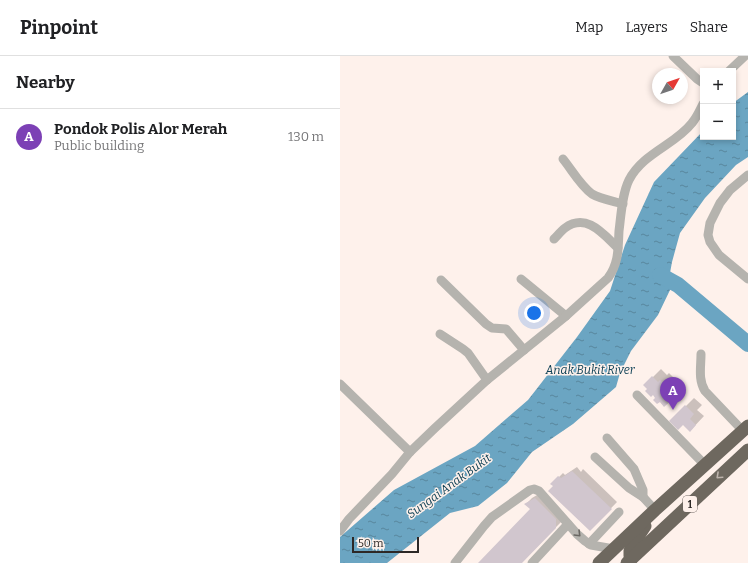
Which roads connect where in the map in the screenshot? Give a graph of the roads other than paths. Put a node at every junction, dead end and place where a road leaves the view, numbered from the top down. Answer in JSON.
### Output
{"nodes":[{"id":1,"x":673,"y":56,"type":"edge"},
{"id":2,"x":745,"y":56,"type":"edge"},
{"id":3,"x":732,"y":68,"type":"edge"},
{"id":4,"x":700,"y":81,"type":"edge"},
{"id":5,"x":700,"y":109,"type":"edge"},
{"id":6,"x":564,"y":159,"type":"dead end"},
{"id":7,"x":748,"y":175,"type":"edge"},
{"id":8,"x":623,"y":204,"type":"junction"},
{"id":9,"x":554,"y":239,"type":"dead end"},
{"id":10,"x":618,"y":248,"type":"junction"},
{"id":11,"x":521,"y":279,"type":"dead end"},
{"id":12,"x":748,"y":279,"type":"edge"},
{"id":13,"x":440,"y":280,"type":"dead end"},
{"id":14,"x":566,"y":316,"type":"junction"},
{"id":15,"x":440,"y":334,"type":"dead end"},
{"id":16,"x":524,"y":350,"type":"junction"},
{"id":17,"x":701,"y":354,"type":"dead end"},
{"id":18,"x":487,"y":380,"type":"junction"},
{"id":19,"x":340,"y":384,"type":"edge"},
{"id":20,"x":637,"y":396,"type":"dead end"},
{"id":21,"x":745,"y":429,"type":"edge"},
{"id":22,"x":607,"y":438,"type":"dead end"},
{"id":23,"x":748,"y":450,"type":"edge"},
{"id":24,"x":410,"y":452,"type":"junction"},
{"id":25,"x":595,"y":457,"type":"dead end"},
{"id":26,"x":705,"y":465,"type":"junction"},
{"id":27,"x":643,"y":497,"type":"junction"},
{"id":28,"x":655,"y":510,"type":"junction"},
{"id":29,"x":619,"y":512,"type":"dead end"},
{"id":30,"x":568,"y":524,"type":"junction"},
{"id":31,"x":340,"y":531,"type":"edge"},
{"id":32,"x":589,"y":544,"type":"junction"},
{"id":33,"x":614,"y":549,"type":"junction"},
{"id":34,"x":631,"y":560,"type":"edge"},
{"id":35,"x":455,"y":563,"type":"edge"},
{"id":36,"x":532,"y":563,"type":"edge"},
{"id":37,"x":599,"y":563,"type":"edge"},
{"id":38,"x":610,"y":563,"type":"edge"}],
"edges":[{"from":1,"to":4,"type":"street"},
{"from":2,"to":3,"type":"street"},
{"from":5,"to":8,"type":"street"},
{"from":6,"to":8,"type":"street"},
{"from":7,"to":12,"type":"street"},
{"from":8,"to":10,"type":"street"},
{"from":9,"to":10,"type":"street"},
{"from":10,"to":14,"type":"street"},
{"from":11,"to":14,"type":"street"},
{"from":13,"to":16,"type":"street"},
{"from":14,"to":16,"type":"street"},
{"from":15,"to":18,"type":"street"},
{"from":16,"to":18,"type":"street"},
{"from":17,"to":21,"type":"street"},
{"from":18,"to":24,"type":"street"},
{"from":19,"to":24,"type":"street"},
{"from":20,"to":26,"type":"street"},
{"from":21,"to":26,"type":"highway","number":"1"},
{"from":22,"to":27,"type":"street"},
{"from":23,"to":34,"type":"highway","number":"1","one_way":true},
{"from":24,"to":31,"type":"street"},
{"from":25,"to":27,"type":"street"},
{"from":26,"to":28,"type":"highway","number":"1"},
{"from":27,"to":28,"type":"street"},
{"from":28,"to":33,"type":"highway","number":"1"},
{"from":28,"to":34,"type":"highway"},
{"from":29,"to":32,"type":"street"},
{"from":30,"to":32,"type":"street","one_way":true},
{"from":30,"to":35,"type":"street"},
{"from":30,"to":36,"type":"street"},
{"from":32,"to":33,"type":"street"},
{"from":33,"to":37,"type":"highway","number":"1"},
{"from":34,"to":38,"type":"highway"}]}
